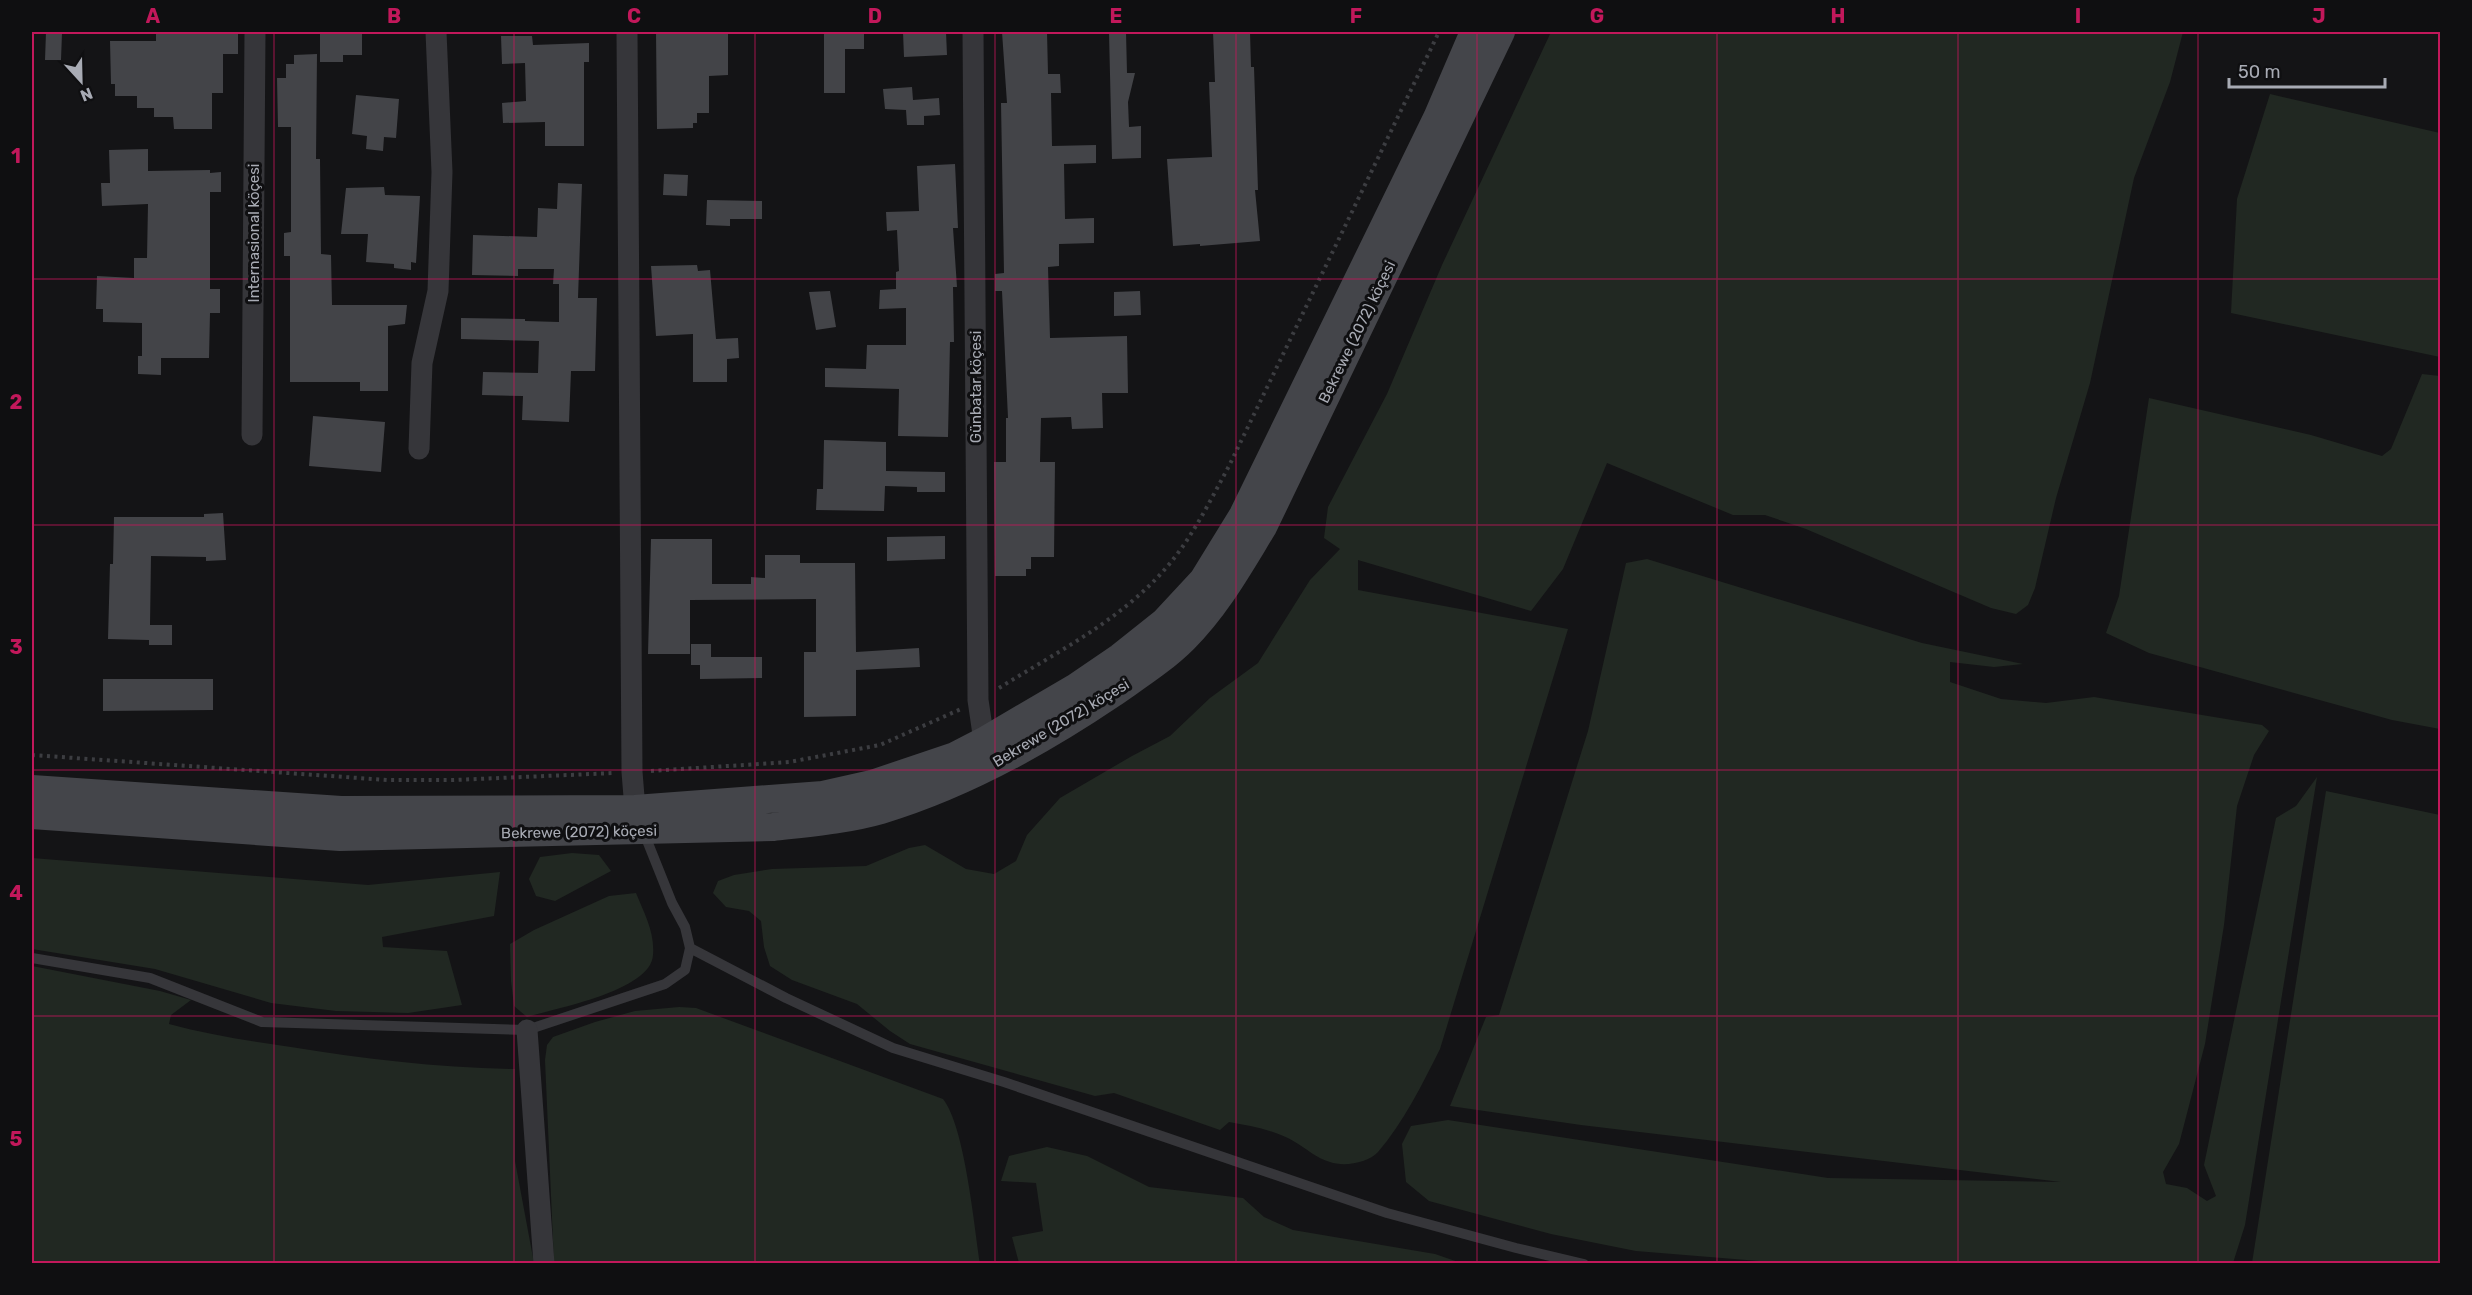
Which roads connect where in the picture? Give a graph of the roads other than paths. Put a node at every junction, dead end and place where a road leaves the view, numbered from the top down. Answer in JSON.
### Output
{"nodes":[{"id":1,"x":255,"y":32,"type":"edge"},
{"id":2,"x":436,"y":32,"type":"edge"},
{"id":3,"x":627,"y":32,"type":"edge"},
{"id":4,"x":974,"y":32,"type":"edge"},
{"id":5,"x":1474,"y":32,"type":"edge"},
{"id":6,"x":1501,"y":32,"type":"edge"},
{"id":7,"x":252,"y":435,"type":"dead end"},
{"id":8,"x":419,"y":449,"type":"dead end"},
{"id":9,"x":984,"y":741,"type":"junction"},
{"id":10,"x":32,"y":789,"type":"edge"},
{"id":11,"x":32,"y":815,"type":"edge"},
{"id":12,"x":639,"y":819,"type":"junction"},
{"id":13,"x":690,"y":948,"type":"junction"},
{"id":14,"x":32,"y":958,"type":"edge"},
{"id":15,"x":527,"y":1030,"type":"junction"},
{"id":16,"x":544,"y":1263,"type":"edge"},
{"id":17,"x":1584,"y":1263,"type":"edge"}],
"edges":[{"from":1,"to":7,"type":"street","name":"Internasional köçesi"},
{"from":2,"to":8,"type":"street"},
{"from":3,"to":12,"type":"street"},
{"from":4,"to":9,"type":"street","name":"Günbatar köçesi"},
{"from":5,"to":9,"type":"main road","name":"Bekrewe (2072) köçesi"},
{"from":6,"to":12,"type":"main road","name":"Bekrewe (2072) köçesi"},
{"from":9,"to":12,"type":"main road","name":"Bekrewe (2072) köçesi"},
{"from":10,"to":12,"type":"main road","name":"Bekrewe (2072) köçesi"},
{"from":11,"to":12,"type":"main road","name":"Bekrewe (2072) köçesi"},
{"from":12,"to":13,"type":"lane"},
{"from":13,"to":15,"type":"lane"},
{"from":13,"to":17,"type":"lane"},
{"from":14,"to":15,"type":"lane"},
{"from":15,"to":16,"type":"street"}]}
